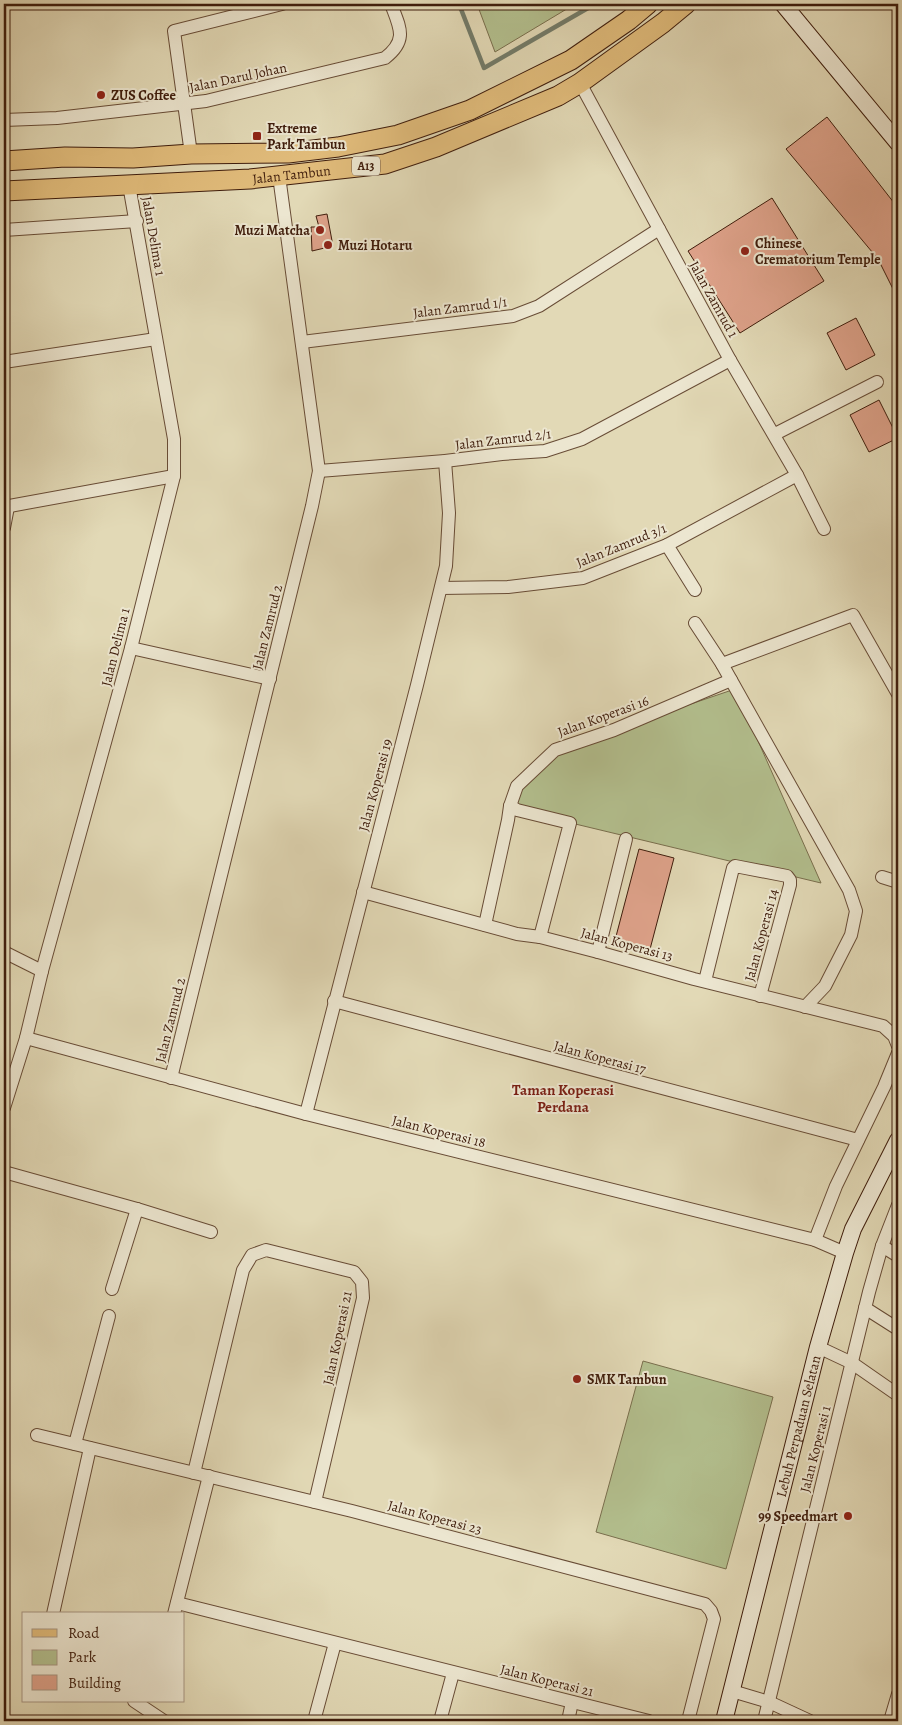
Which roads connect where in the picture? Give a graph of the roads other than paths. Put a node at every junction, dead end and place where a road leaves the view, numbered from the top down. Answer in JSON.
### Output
{"nodes":[{"id":1,"x":282,"y":4,"type":"edge"},
{"id":2,"x":391,"y":4,"type":"edge"},
{"id":3,"x":648,"y":4,"type":"edge"},
{"id":4,"x":686,"y":4,"type":"edge"},
{"id":5,"x":783,"y":4,"type":"edge"},
{"id":6,"x":580,"y":82,"type":"junction"},
{"id":7,"x":184,"y":104,"type":"junction"},
{"id":8,"x":4,"y":120,"type":"edge"},
{"id":9,"x":898,"y":143,"type":"edge"},
{"id":10,"x":191,"y":154,"type":"junction"},
{"id":11,"x":4,"y":161,"type":"edge"},
{"id":12,"x":279,"y":176,"type":"junction"},
{"id":13,"x":129,"y":185,"type":"junction"},
{"id":14,"x":4,"y":191,"type":"edge"},
{"id":15,"x":137,"y":221,"type":"junction"},
{"id":16,"x":659,"y":229,"type":"junction"},
{"id":17,"x":4,"y":230,"type":"edge"},
{"id":18,"x":156,"y":339,"type":"junction"},
{"id":19,"x":302,"y":342,"type":"junction"},
{"id":20,"x":730,"y":360,"type":"junction"},
{"id":21,"x":4,"y":362,"type":"edge"},
{"id":22,"x":877,"y":382,"type":"dead end"},
{"id":23,"x":774,"y":434,"type":"junction"},
{"id":24,"x":445,"y":462,"type":"junction"},
{"id":25,"x":319,"y":471,"type":"junction"},
{"id":26,"x":797,"y":475,"type":"junction"},
{"id":27,"x":174,"y":476,"type":"junction"},
{"id":28,"x":6,"y":507,"type":"edge"},
{"id":29,"x":4,"y":528,"type":"edge"},
{"id":30,"x":824,"y":529,"type":"dead end"},
{"id":31,"x":667,"y":544,"type":"junction"},
{"id":32,"x":441,"y":588,"type":"junction"},
{"id":33,"x":695,"y":590,"type":"dead end"},
{"id":34,"x":695,"y":623,"type":"dead end"},
{"id":35,"x":131,"y":648,"type":"junction"},
{"id":36,"x":722,"y":664,"type":"junction"},
{"id":37,"x":270,"y":679,"type":"junction"},
{"id":38,"x":731,"y":680,"type":"junction"},
{"id":39,"x":898,"y":694,"type":"edge"},
{"id":40,"x":510,"y":806,"type":"junction"},
{"id":41,"x":626,"y":838,"type":"dead end"},
{"id":42,"x":882,"y":878,"type":"dead end"},
{"id":43,"x":898,"y":882,"type":"edge"},
{"id":44,"x":363,"y":892,"type":"junction"},
{"id":45,"x":485,"y":924,"type":"junction"},
{"id":46,"x":540,"y":937,"type":"junction"},
{"id":47,"x":4,"y":952,"type":"edge"},
{"id":48,"x":598,"y":952,"type":"junction"},
{"id":49,"x":42,"y":971,"type":"junction"},
{"id":50,"x":705,"y":981,"type":"junction"},
{"id":51,"x":760,"y":996,"type":"junction"},
{"id":52,"x":334,"y":1001,"type":"junction"},
{"id":53,"x":805,"y":1007,"type":"junction"},
{"id":54,"x":26,"y":1038,"type":"junction"},
{"id":55,"x":898,"y":1046,"type":"edge"},
{"id":56,"x":898,"y":1053,"type":"edge"},
{"id":57,"x":171,"y":1078,"type":"junction"},
{"id":58,"x":4,"y":1103,"type":"edge"},
{"id":59,"x":306,"y":1114,"type":"junction"},
{"id":60,"x":858,"y":1140,"type":"junction"},
{"id":61,"x":898,"y":1140,"type":"edge"},
{"id":62,"x":4,"y":1172,"type":"edge"},
{"id":63,"x":898,"y":1205,"type":"edge"},
{"id":64,"x":137,"y":1209,"type":"junction"},
{"id":65,"x":211,"y":1232,"type":"dead end"},
{"id":66,"x":815,"y":1240,"type":"junction"},
{"id":67,"x":882,"y":1246,"type":"junction"},
{"id":68,"x":845,"y":1253,"type":"junction"},
{"id":69,"x":898,"y":1256,"type":"edge"},
{"id":70,"x":112,"y":1289,"type":"dead end"},
{"id":71,"x":865,"y":1308,"type":"junction"},
{"id":72,"x":110,"y":1316,"type":"dead end"},
{"id":73,"x":898,"y":1329,"type":"edge"},
{"id":74,"x":818,"y":1347,"type":"junction"},
{"id":75,"x":852,"y":1363,"type":"junction"},
{"id":76,"x":898,"y":1395,"type":"edge"},
{"id":77,"x":37,"y":1435,"type":"dead end"},
{"id":78,"x":75,"y":1444,"type":"junction"},
{"id":79,"x":90,"y":1448,"type":"junction"},
{"id":80,"x":194,"y":1473,"type":"junction"},
{"id":81,"x":210,"y":1476,"type":"junction"},
{"id":82,"x":315,"y":1502,"type":"junction"},
{"id":83,"x":175,"y":1608,"type":"edge"},
{"id":84,"x":53,"y":1612,"type":"edge"},
{"id":85,"x":335,"y":1643,"type":"junction"},
{"id":86,"x":453,"y":1673,"type":"junction"},
{"id":87,"x":732,"y":1691,"type":"junction"},
{"id":88,"x":898,"y":1694,"type":"edge"},
{"id":89,"x":137,"y":1702,"type":"edge"},
{"id":90,"x":572,"y":1702,"type":"junction"},
{"id":91,"x":769,"y":1702,"type":"junction"},
{"id":92,"x":150,"y":1706,"type":"edge"},
{"id":93,"x":164,"y":1721,"type":"edge"},
{"id":94,"x":314,"y":1721,"type":"edge"},
{"id":95,"x":440,"y":1721,"type":"edge"},
{"id":96,"x":568,"y":1721,"type":"edge"},
{"id":97,"x":649,"y":1721,"type":"edge"},
{"id":98,"x":688,"y":1721,"type":"edge"},
{"id":99,"x":724,"y":1721,"type":"edge"},
{"id":100,"x":764,"y":1721,"type":"edge"},
{"id":101,"x":810,"y":1721,"type":"edge"},
{"id":102,"x":890,"y":1721,"type":"edge"}],
"edges":[{"from":1,"to":7,"type":"street"},
{"from":2,"to":7,"type":"street","name":"Jalan Darul Johan"},
{"from":3,"to":10,"type":"main road","name":"Jalan Tambun","number":"A13"},
{"from":4,"to":6,"type":"main road","name":"Jalan Tambun","number":"A13"},
{"from":5,"to":9,"type":"street"},
{"from":6,"to":12,"type":"main road","name":"Jalan Tambun","number":"A13"},
{"from":6,"to":16,"type":"street","name":"Jalan Zamrud 1"},
{"from":7,"to":8,"type":"street","name":"Jalan Darul Johan"},
{"from":7,"to":10,"type":"street"},
{"from":10,"to":11,"type":"main road","name":"Jalan Tambun","number":"A13"},
{"from":12,"to":13,"type":"main road","name":"Jalan Tambun","number":"A13"},
{"from":12,"to":19,"type":"street","name":"Jalan Zamrud 2"},
{"from":13,"to":14,"type":"main road","name":"Jalan Tambun","number":"A13"},
{"from":13,"to":15,"type":"street","name":"Jalan Delima 1"},
{"from":15,"to":17,"type":"street"},
{"from":15,"to":18,"type":"street","name":"Jalan Delima 1"},
{"from":16,"to":19,"type":"street","name":"Jalan Zamrud 1/1"},
{"from":16,"to":20,"type":"street","name":"Jalan Zamrud 1"},
{"from":18,"to":21,"type":"street"},
{"from":18,"to":27,"type":"street","name":"Jalan Delima 1"},
{"from":19,"to":25,"type":"street","name":"Jalan Zamrud 2"},
{"from":20,"to":23,"type":"street","name":"Jalan Zamrud 1"},
{"from":20,"to":24,"type":"street","name":"Jalan Zamrud 2/1"},
{"from":22,"to":23,"type":"street"},
{"from":23,"to":26,"type":"street","name":"Jalan Zamrud 1"},
{"from":24,"to":25,"type":"street","name":"Jalan Zamrud 2/1"},
{"from":24,"to":32,"type":"street","name":"Jalan Koperasi 19"},
{"from":25,"to":37,"type":"street","name":"Jalan Zamrud 2"},
{"from":26,"to":30,"type":"street","name":"Jalan Zamrud 1"},
{"from":26,"to":31,"type":"street","name":"Jalan Zamrud 3/1"},
{"from":27,"to":28,"type":"street"},
{"from":27,"to":35,"type":"street","name":"Jalan Delima 1"},
{"from":28,"to":29,"type":"street"},
{"from":31,"to":32,"type":"street","name":"Jalan Zamrud 3/1"},
{"from":31,"to":33,"type":"street"},
{"from":32,"to":44,"type":"street","name":"Jalan Koperasi 19"},
{"from":34,"to":36,"type":"street"},
{"from":35,"to":37,"type":"street"},
{"from":35,"to":49,"type":"street","name":"Jalan Delima 1"},
{"from":36,"to":38,"type":"street"},
{"from":36,"to":39,"type":"street"},
{"from":37,"to":57,"type":"street","name":"Jalan Zamrud 2"},
{"from":38,"to":40,"type":"street","name":"Jalan Koperasi 16"},
{"from":38,"to":53,"type":"street"},
{"from":40,"to":45,"type":"street","name":"Jalan Koperasi 16"},
{"from":40,"to":46,"type":"street"},
{"from":41,"to":48,"type":"street"},
{"from":42,"to":43,"type":"street"},
{"from":44,"to":45,"type":"street","name":"Jalan Koperasi 13"},
{"from":44,"to":52,"type":"street","name":"Jalan Koperasi 19"},
{"from":45,"to":46,"type":"street","name":"Jalan Koperasi 13"},
{"from":46,"to":48,"type":"street","name":"Jalan Koperasi 13"},
{"from":47,"to":49,"type":"street"},
{"from":48,"to":50,"type":"street","name":"Jalan Koperasi 13"},
{"from":49,"to":54,"type":"street","name":"Jalan Delima 1"},
{"from":50,"to":51,"type":"street","name":"Jalan Koperasi 13"},
{"from":50,"to":51,"type":"street","name":"Jalan Koperasi 14"},
{"from":51,"to":53,"type":"street","name":"Jalan Koperasi 13"},
{"from":52,"to":59,"type":"street","name":"Jalan Koperasi 19"},
{"from":52,"to":60,"type":"street","name":"Jalan Koperasi 17"},
{"from":53,"to":55,"type":"street","name":"Jalan Koperasi 13"},
{"from":54,"to":57,"type":"street","name":"Jalan Koperasi 18"},
{"from":54,"to":58,"type":"street","name":"Jalan Delima 1"},
{"from":56,"to":60,"type":"street"},
{"from":57,"to":59,"type":"street","name":"Jalan Koperasi 18"},
{"from":59,"to":66,"type":"street","name":"Jalan Koperasi 18"},
{"from":60,"to":66,"type":"street"},
{"from":61,"to":68,"type":"street","name":"Lebuh Perpaduan Selatan"},
{"from":62,"to":64,"type":"street"},
{"from":63,"to":67,"type":"street","name":"Jalan Koperasi 1"},
{"from":64,"to":65,"type":"street"},
{"from":64,"to":70,"type":"street"},
{"from":66,"to":68,"type":"street","name":"Jalan Koperasi 18"},
{"from":67,"to":69,"type":"street"},
{"from":67,"to":71,"type":"street","name":"Jalan Koperasi 1"},
{"from":68,"to":74,"type":"street","name":"Lebuh Perpaduan Selatan"},
{"from":71,"to":73,"type":"street"},
{"from":71,"to":75,"type":"street","name":"Jalan Koperasi 1"},
{"from":72,"to":78,"type":"street"},
{"from":74,"to":75,"type":"street"},
{"from":74,"to":87,"type":"street","name":"Lebuh Perpaduan Selatan"},
{"from":75,"to":76,"type":"street"},
{"from":75,"to":91,"type":"street","name":"Jalan Koperasi 1"},
{"from":77,"to":78,"type":"street","name":"Jalan Koperasi 23"},
{"from":78,"to":79,"type":"street","name":"Jalan Koperasi 23"},
{"from":79,"to":80,"type":"street","name":"Jalan Koperasi 23"},
{"from":79,"to":84,"type":"street"},
{"from":80,"to":81,"type":"street","name":"Jalan Koperasi 23"},
{"from":80,"to":82,"type":"street","name":"Jalan Koperasi 21"},
{"from":81,"to":82,"type":"street","name":"Jalan Koperasi 23"},
{"from":81,"to":83,"type":"street"},
{"from":82,"to":98,"type":"street","name":"Jalan Koperasi 23"},
{"from":83,"to":85,"type":"street","name":"Jalan Koperasi 21"},
{"from":85,"to":86,"type":"street","name":"Jalan Koperasi 21"},
{"from":85,"to":94,"type":"street"},
{"from":86,"to":90,"type":"street","name":"Jalan Koperasi 21"},
{"from":86,"to":95,"type":"street"},
{"from":87,"to":91,"type":"street"},
{"from":87,"to":99,"type":"street","name":"Lebuh Perpaduan Selatan"},
{"from":88,"to":102,"type":"street"},
{"from":89,"to":92,"type":"street"},
{"from":90,"to":96,"type":"street"},
{"from":90,"to":97,"type":"street","name":"Jalan Koperasi 21"},
{"from":91,"to":100,"type":"street","name":"Jalan Koperasi 1"},
{"from":91,"to":101,"type":"street"},
{"from":92,"to":93,"type":"street"}]}
